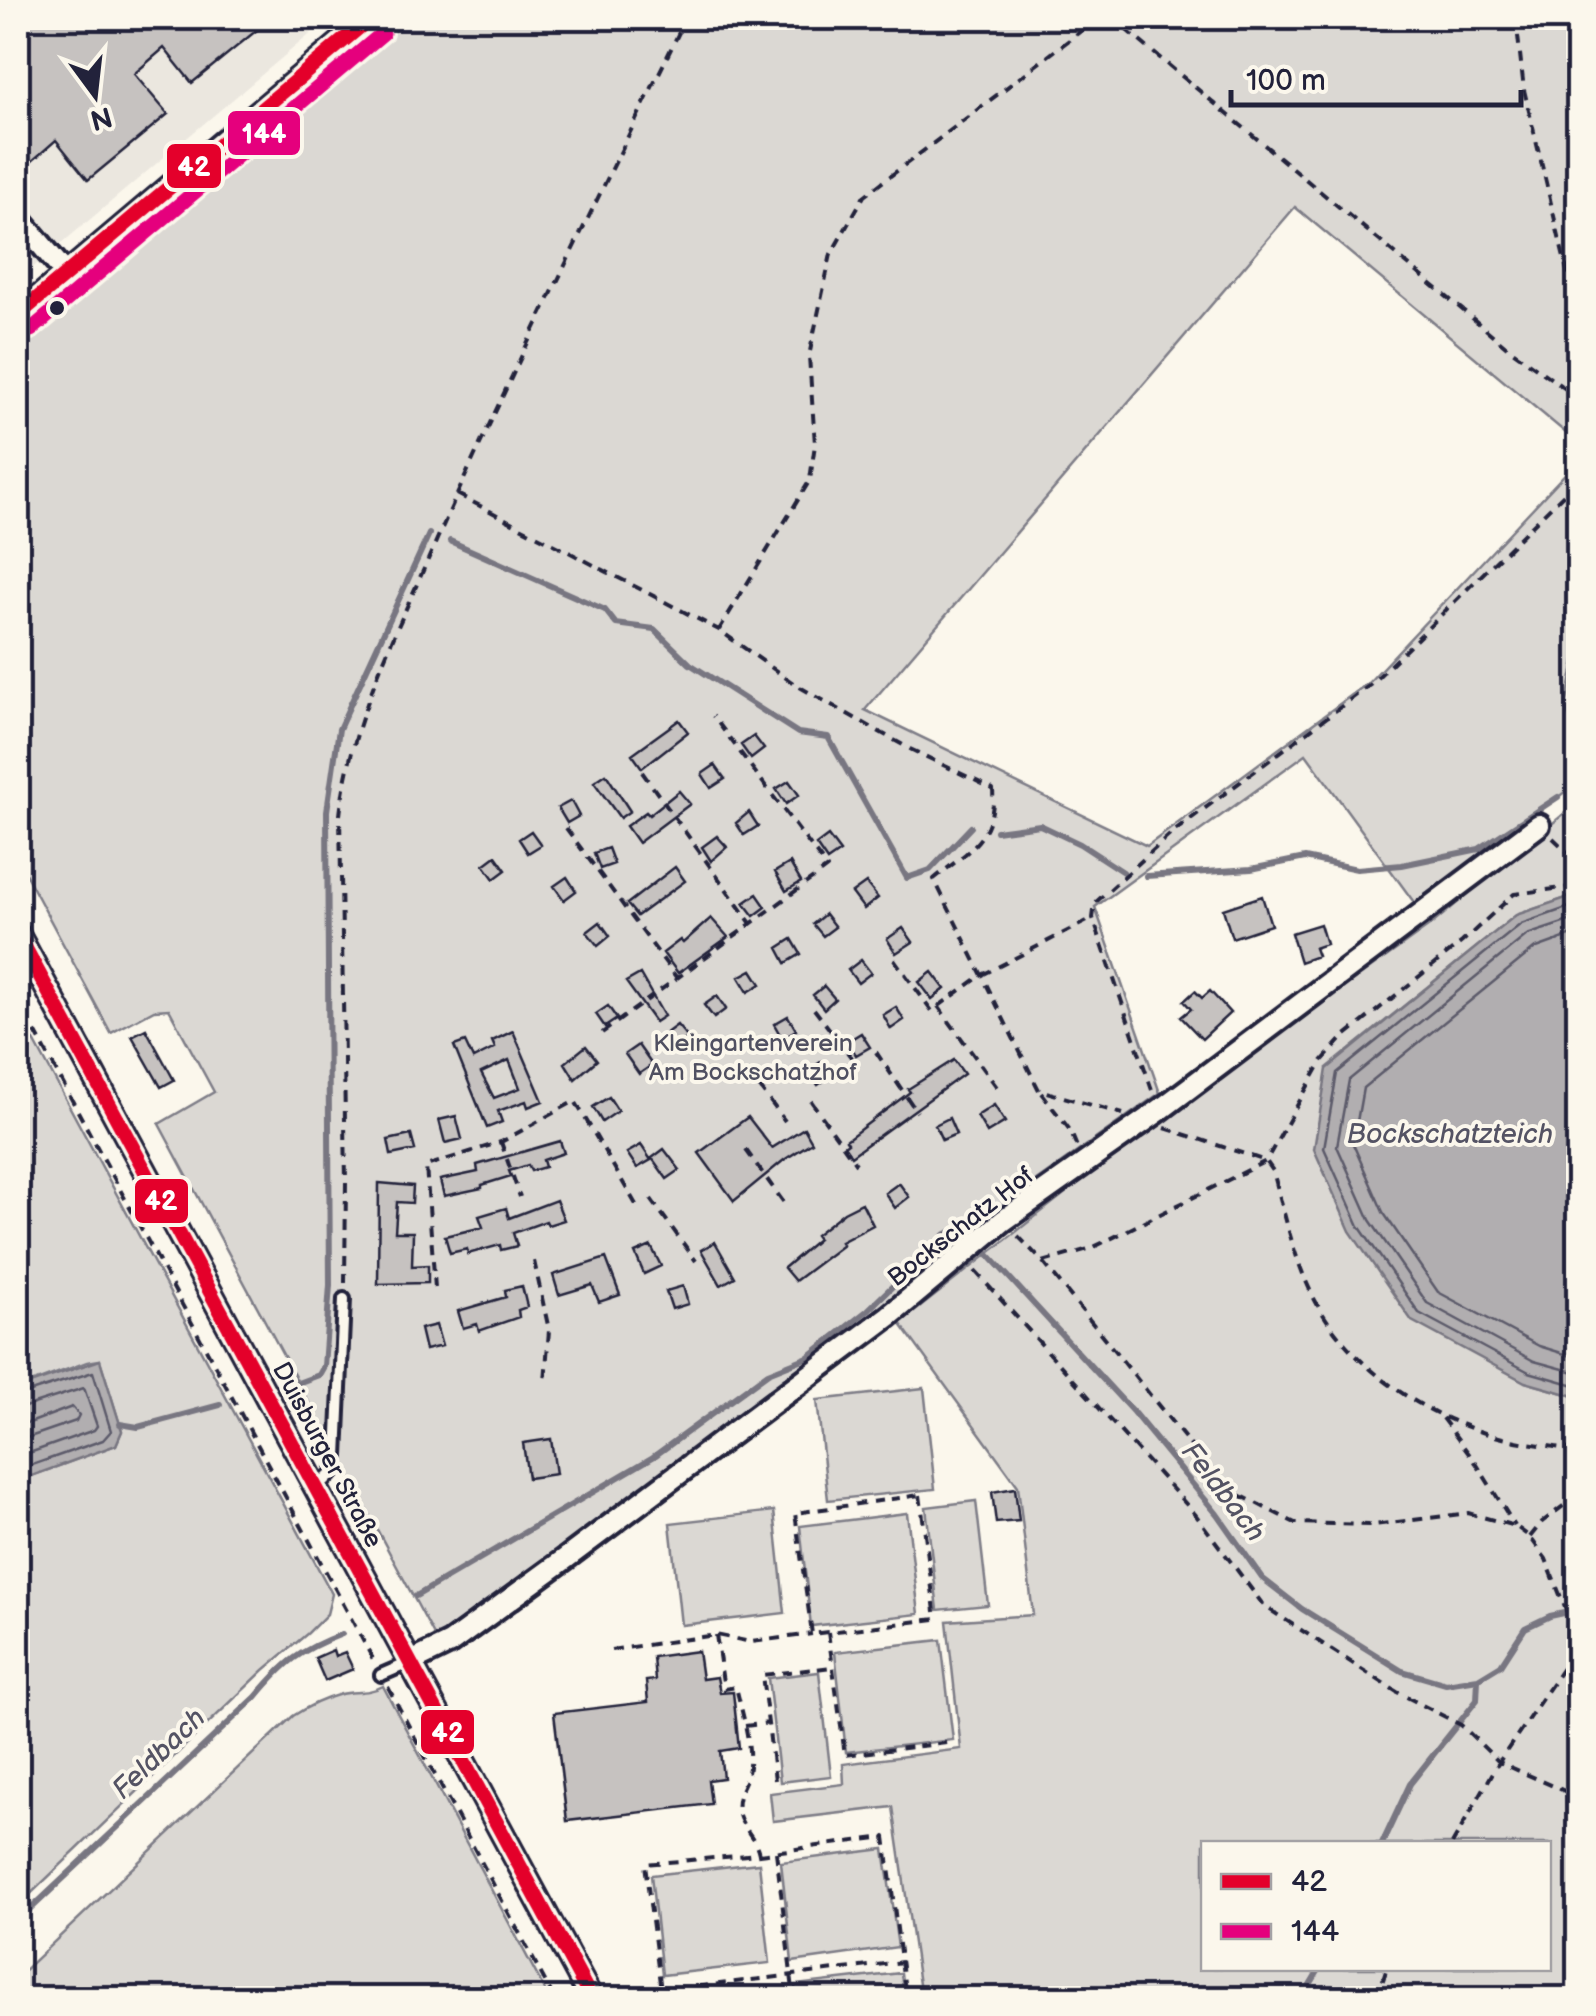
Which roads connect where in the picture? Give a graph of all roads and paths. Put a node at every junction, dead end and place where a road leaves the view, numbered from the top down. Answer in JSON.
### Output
{"nodes":[{"id":1,"x":370,"y":18,"type":"edge"},
{"id":2,"x":686,"y":18,"type":"edge"},
{"id":3,"x":1098,"y":18,"type":"edge"},
{"id":4,"x":1112,"y":18,"type":"edge"},
{"id":5,"x":1516,"y":18,"type":"edge"},
{"id":6,"x":18,"y":217,"type":"edge"},
{"id":7,"x":66,"y":274,"type":"junction"},
{"id":8,"x":18,"y":315,"type":"edge"},
{"id":9,"x":1578,"y":334,"type":"edge"},
{"id":10,"x":1578,"y":398,"type":"edge"},
{"id":11,"x":1578,"y":480,"type":"edge"},
{"id":12,"x":457,"y":494,"type":"junction"},
{"id":13,"x":719,"y":630,"type":"junction"},
{"id":14,"x":713,"y":716,"type":"dead end"},
{"id":15,"x":642,"y":772,"type":"dead end"},
{"id":16,"x":1539,"y":825,"type":"joint"},
{"id":17,"x":566,"y":828,"type":"dead end"},
{"id":18,"x":1578,"y":862,"type":"edge"},
{"id":19,"x":1578,"y":886,"type":"edge"},
{"id":20,"x":1093,"y":918,"type":"junction"},
{"id":21,"x":751,"y":923,"type":"junction"},
{"id":22,"x":18,"y":936,"type":"edge"},
{"id":23,"x":894,"y":958,"type":"dead end"},
{"id":24,"x":982,"y":975,"type":"junction"},
{"id":25,"x":677,"y":978,"type":"junction"},
{"id":26,"x":18,"y":1000,"type":"edge"},
{"id":27,"x":938,"y":1006,"type":"junction"},
{"id":28,"x":814,"y":1009,"type":"dead end"},
{"id":29,"x":602,"y":1033,"type":"dead end"},
{"id":30,"x":876,"y":1052,"type":"dead end"},
{"id":31,"x":858,"y":1066,"type":"dead end"},
{"id":32,"x":748,"y":1072,"type":"dead end"},
{"id":33,"x":999,"y":1090,"type":"dead end"},
{"id":34,"x":1039,"y":1090,"type":"junction"},
{"id":35,"x":811,"y":1101,"type":"dead end"},
{"id":36,"x":917,"y":1112,"type":"dead end"},
{"id":37,"x":1152,"y":1115,"type":"junction"},
{"id":38,"x":785,"y":1121,"type":"dead end"},
{"id":39,"x":501,"y":1142,"type":"junction"},
{"id":40,"x":746,"y":1150,"type":"dead end"},
{"id":41,"x":1266,"y":1161,"type":"junction"},
{"id":42,"x":856,"y":1164,"type":"dead end"},
{"id":43,"x":1084,"y":1166,"type":"junction"},
{"id":44,"x":520,"y":1197,"type":"dead end"},
{"id":45,"x":651,"y":1198,"type":"dead end"},
{"id":46,"x":788,"y":1207,"type":"dead end"},
{"id":47,"x":638,"y":1208,"type":"dead end"},
{"id":48,"x":1003,"y":1222,"type":"junction"},
{"id":49,"x":961,"y":1256,"type":"junction"},
{"id":50,"x":534,"y":1260,"type":"dead end"},
{"id":51,"x":696,"y":1261,"type":"dead end"},
{"id":52,"x":1043,"y":1262,"type":"junction"},
{"id":53,"x":436,"y":1288,"type":"dead end"},
{"id":54,"x":344,"y":1299,"type":"joint"},
{"id":55,"x":545,"y":1382,"type":"dead end"},
{"id":56,"x":1440,"y":1415,"type":"junction"},
{"id":57,"x":1578,"y":1450,"type":"edge"},
{"id":58,"x":317,"y":1488,"type":"junction"},
{"id":59,"x":1578,"y":1495,"type":"edge"},
{"id":60,"x":1515,"y":1526,"type":"junction"},
{"id":61,"x":1530,"y":1537,"type":"junction"},
{"id":62,"x":828,"y":1632,"type":"junction"},
{"id":63,"x":812,"y":1634,"type":"junction"},
{"id":64,"x":716,"y":1635,"type":"junction"},
{"id":65,"x":1578,"y":1644,"type":"edge"},
{"id":66,"x":611,"y":1650,"type":"dead end"},
{"id":67,"x":410,"y":1662,"type":"junction"},
{"id":68,"x":833,"y":1667,"type":"junction"},
{"id":69,"x":382,"y":1675,"type":"junction"},
{"id":70,"x":768,"y":1723,"type":"junction"},
{"id":71,"x":745,"y":1726,"type":"junction"},
{"id":72,"x":947,"y":1743,"type":"dead end"},
{"id":73,"x":1498,"y":1762,"type":"junction"},
{"id":74,"x":776,"y":1780,"type":"dead end"},
{"id":75,"x":1578,"y":1797,"type":"edge"},
{"id":76,"x":1454,"y":1841,"type":"edge"},
{"id":77,"x":776,"y":1852,"type":"junction"},
{"id":78,"x":759,"y":1854,"type":"junction"},
{"id":79,"x":902,"y":1962,"type":"junction"},
{"id":80,"x":1386,"y":1971,"type":"edge"},
{"id":81,"x":791,"y":1977,"type":"junction"},
{"id":82,"x":554,"y":1998,"type":"edge"},
{"id":83,"x":591,"y":1998,"type":"edge"},
{"id":84,"x":794,"y":1998,"type":"edge"},
{"id":85,"x":906,"y":1998,"type":"edge"},
{"id":86,"x":1376,"y":1998,"type":"edge"}],
"edges":[{"from":1,"to":7,"type":"street"},
{"from":2,"to":12,"type":"path"},
{"from":3,"to":13,"type":"path"},
{"from":4,"to":10,"type":"path"},
{"from":5,"to":9,"type":"path"},
{"from":6,"to":7,"type":"street"},
{"from":7,"to":8,"type":"street"},
{"from":11,"to":20,"type":"path"},
{"from":12,"to":13,"type":"path"},
{"from":12,"to":54,"type":"path"},
{"from":13,"to":24,"type":"path"},
{"from":14,"to":21,"type":"path"},
{"from":15,"to":21,"type":"path"},
{"from":16,"to":18,"type":"path"},
{"from":16,"to":37,"type":"street","name":"Bockschatz Hof"},
{"from":17,"to":25,"type":"path"},
{"from":19,"to":41,"type":"path"},
{"from":20,"to":24,"type":"path"},
{"from":20,"to":37,"type":"path"},
{"from":21,"to":25,"type":"path"},
{"from":22,"to":58,"type":"street","name":"Duisburger Straße"},
{"from":23,"to":27,"type":"path"},
{"from":24,"to":27,"type":"path"},
{"from":24,"to":34,"type":"path"},
{"from":25,"to":29,"type":"path"},
{"from":26,"to":69,"type":"path"},
{"from":27,"to":33,"type":"path"},
{"from":28,"to":31,"type":"path"},
{"from":30,"to":36,"type":"path"},
{"from":32,"to":38,"type":"path"},
{"from":34,"to":37,"type":"path"},
{"from":34,"to":43,"type":"path"},
{"from":35,"to":42,"type":"path"},
{"from":37,"to":41,"type":"path"},
{"from":37,"to":43,"type":"street","name":"Bockschatz Hof"},
{"from":39,"to":44,"type":"path"},
{"from":39,"to":47,"type":"path"},
{"from":39,"to":53,"type":"path"},
{"from":40,"to":46,"type":"path"},
{"from":41,"to":52,"type":"path"},
{"from":41,"to":56,"type":"path"},
{"from":43,"to":48,"type":"street","name":"Bockschatz Hof"},
{"from":45,"to":51,"type":"path"},
{"from":48,"to":49,"type":"street","name":"Bockschatz Hof"},
{"from":48,"to":52,"type":"path"},
{"from":49,"to":67,"type":"street","name":"Bockschatz Hof"},
{"from":49,"to":73,"type":"path"},
{"from":50,"to":55,"type":"path"},
{"from":52,"to":60,"type":"path"},
{"from":54,"to":58,"type":"lane"},
{"from":56,"to":57,"type":"path"},
{"from":56,"to":60,"type":"path"},
{"from":58,"to":67,"type":"street","name":"Duisburger Straße"},
{"from":59,"to":61,"type":"path"},
{"from":60,"to":61,"type":"path"},
{"from":61,"to":65,"type":"path"},
{"from":62,"to":63,"type":"path"},
{"from":62,"to":63,"type":"path"},
{"from":62,"to":68,"type":"path"},
{"from":63,"to":64,"type":"path"},
{"from":64,"to":66,"type":"path"},
{"from":64,"to":71,"type":"path"},
{"from":65,"to":73,"type":"path"},
{"from":67,"to":69,"type":"lane"},
{"from":67,"to":83,"type":"street","name":"Duisburger Straße"},
{"from":68,"to":70,"type":"path"},
{"from":68,"to":72,"type":"path"},
{"from":69,"to":82,"type":"path"},
{"from":70,"to":71,"type":"path"},
{"from":70,"to":74,"type":"path"},
{"from":71,"to":78,"type":"path"},
{"from":73,"to":75,"type":"path"},
{"from":73,"to":76,"type":"path"},
{"from":77,"to":78,"type":"path"},
{"from":77,"to":79,"type":"path"},
{"from":77,"to":81,"type":"path"},
{"from":78,"to":81,"type":"path"},
{"from":79,"to":81,"type":"path"},
{"from":79,"to":85,"type":"path"},
{"from":80,"to":86,"type":"path"},
{"from":81,"to":84,"type":"path"}]}
